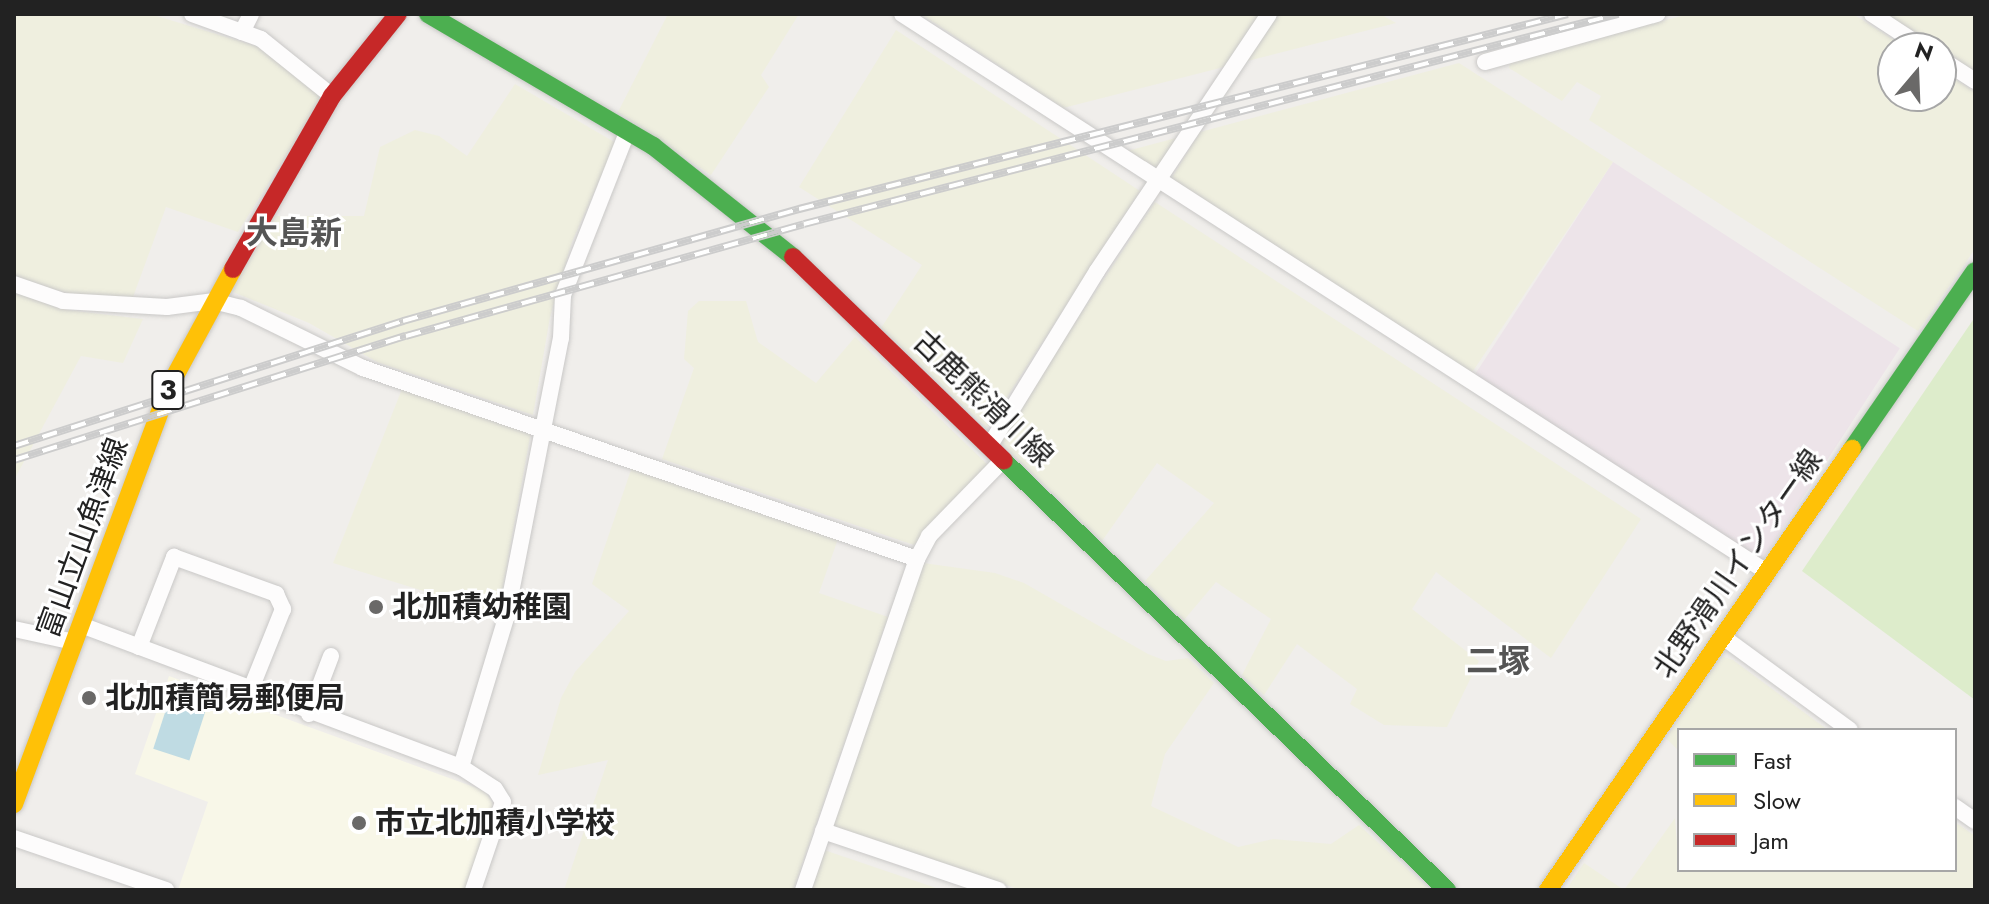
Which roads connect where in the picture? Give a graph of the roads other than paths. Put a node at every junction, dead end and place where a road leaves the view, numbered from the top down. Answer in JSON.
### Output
{"nodes":[{"id":1,"x":192,"y":14,"type":"edge"},
{"id":2,"x":251,"y":14,"type":"edge"},
{"id":3,"x":398,"y":14,"type":"edge"},
{"id":4,"x":428,"y":14,"type":"edge"},
{"id":5,"x":902,"y":14,"type":"edge"},
{"id":6,"x":1269,"y":14,"type":"edge"},
{"id":7,"x":1657,"y":14,"type":"edge"},
{"id":8,"x":1872,"y":14,"type":"edge"},
{"id":9,"x":242,"y":32,"type":"junction"},
{"id":10,"x":1900,"y":32,"type":"edge"},
{"id":11,"x":1485,"y":62,"type":"dead end"},
{"id":12,"x":1957,"y":69,"type":"edge"},
{"id":13,"x":1975,"y":81,"type":"edge"},
{"id":14,"x":332,"y":96,"type":"junction"},
{"id":15,"x":628,"y":130,"type":"junction"},
{"id":16,"x":1159,"y":183,"type":"junction"},
{"id":17,"x":1975,"y":271,"type":"edge"},
{"id":18,"x":14,"y":284,"type":"edge"},
{"id":19,"x":213,"y":301,"type":"junction"},
{"id":20,"x":543,"y":426,"type":"junction"},
{"id":21,"x":990,"y":445,"type":"junction"},
{"id":22,"x":1004,"y":459,"type":"junction"},
{"id":23,"x":917,"y":559,"type":"junction"},
{"id":24,"x":1767,"y":572,"type":"junction"},
{"id":25,"x":14,"y":629,"type":"edge"},
{"id":26,"x":78,"y":634,"type":"junction"},
{"id":27,"x":1723,"y":637,"type":"junction"},
{"id":28,"x":139,"y":647,"type":"junction"},
{"id":29,"x":331,"y":656,"type":"dead end"},
{"id":30,"x":250,"y":691,"type":"junction"},
{"id":31,"x":309,"y":714,"type":"junction"},
{"id":32,"x":1847,"y":728,"type":"edge"},
{"id":33,"x":461,"y":767,"type":"junction"},
{"id":34,"x":14,"y":804,"type":"edge"},
{"id":35,"x":1957,"y":808,"type":"edge"},
{"id":36,"x":1975,"y":821,"type":"edge"},
{"id":37,"x":823,"y":831,"type":"junction"},
{"id":38,"x":14,"y":838,"type":"edge"},
{"id":39,"x":166,"y":890,"type":"edge"},
{"id":40,"x":473,"y":890,"type":"edge"},
{"id":41,"x":803,"y":890,"type":"edge"},
{"id":42,"x":998,"y":890,"type":"edge"},
{"id":43,"x":1447,"y":890,"type":"edge"},
{"id":44,"x":1548,"y":890,"type":"edge"}],
"edges":[{"from":1,"to":9,"type":"street"},
{"from":2,"to":9,"type":"street"},
{"from":3,"to":14,"type":"main road","name":"富山立山魚津線","number":"3"},
{"from":4,"to":15,"type":"main road","name":"古鹿熊滑川線"},
{"from":5,"to":16,"type":"street"},
{"from":6,"to":16,"type":"street"},
{"from":7,"to":11,"type":"street"},
{"from":8,"to":10,"type":"street"},
{"from":9,"to":14,"type":"street"},
{"from":12,"to":13,"type":"street"},
{"from":14,"to":19,"type":"main road","name":"富山立山魚津線","number":"3"},
{"from":15,"to":20,"type":"street"},
{"from":15,"to":21,"type":"main road","name":"古鹿熊滑川線"},
{"from":16,"to":21,"type":"street"},
{"from":16,"to":24,"type":"street"},
{"from":17,"to":24,"type":"main road","name":"北野滑川インター線"},
{"from":18,"to":19,"type":"street"},
{"from":19,"to":20,"type":"street"},
{"from":19,"to":26,"type":"main road","name":"富山立山魚津線","number":"3"},
{"from":20,"to":23,"type":"street"},
{"from":20,"to":33,"type":"street"},
{"from":21,"to":22,"type":"main road","name":"古鹿熊滑川線"},
{"from":22,"to":23,"type":"street"},
{"from":22,"to":43,"type":"main road","name":"古鹿熊滑川線"},
{"from":23,"to":37,"type":"street"},
{"from":24,"to":27,"type":"main road","name":"北野滑川インター線"},
{"from":25,"to":26,"type":"street"},
{"from":26,"to":28,"type":"street"},
{"from":26,"to":34,"type":"main road","name":"富山立山魚津線","number":"3"},
{"from":27,"to":32,"type":"street"},
{"from":27,"to":44,"type":"main road","name":"北野滑川インター線"},
{"from":28,"to":30,"type":"street"},
{"from":28,"to":30,"type":"street"},
{"from":29,"to":31,"type":"street"},
{"from":30,"to":31,"type":"street"},
{"from":31,"to":33,"type":"street"},
{"from":33,"to":40,"type":"street"},
{"from":35,"to":36,"type":"street"},
{"from":37,"to":41,"type":"street"},
{"from":37,"to":42,"type":"street"},
{"from":38,"to":39,"type":"street"}]}
